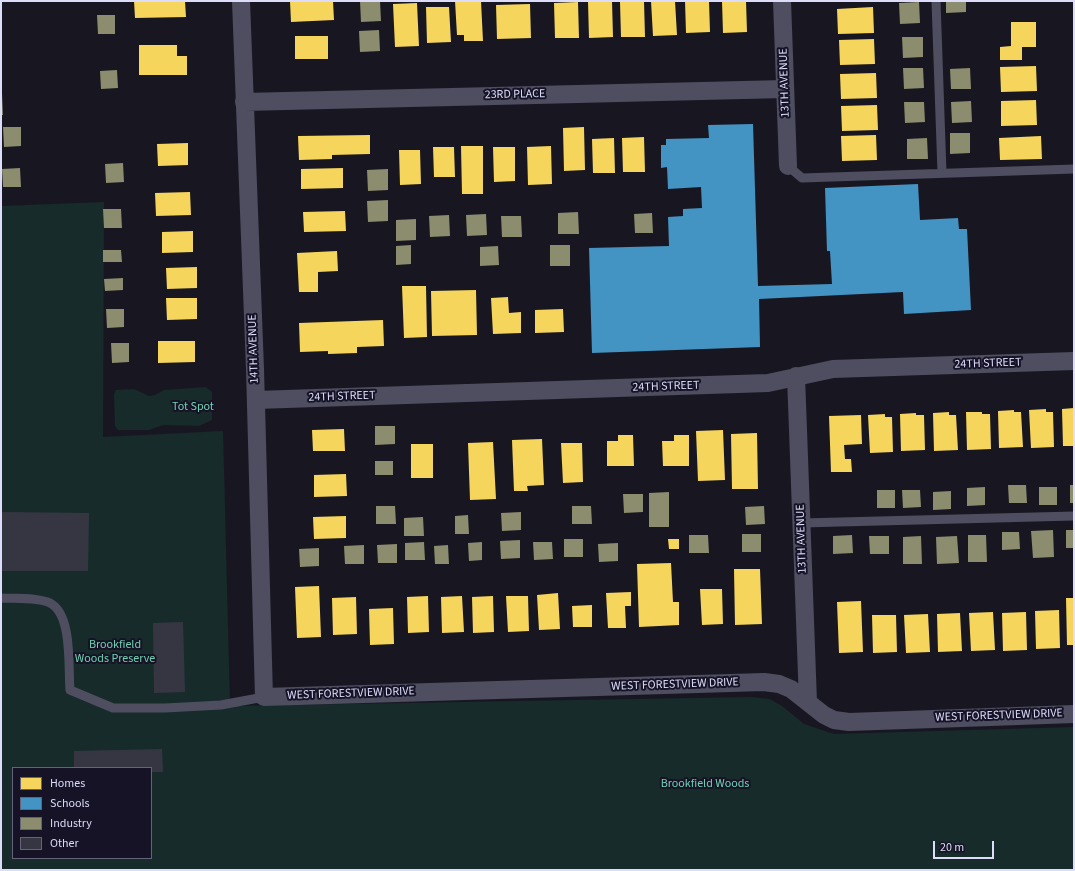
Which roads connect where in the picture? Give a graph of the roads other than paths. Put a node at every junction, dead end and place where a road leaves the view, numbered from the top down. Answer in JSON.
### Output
{"nodes":[{"id":1,"x":241,"y":1,"type":"edge"},
{"id":2,"x":782,"y":1,"type":"edge"},
{"id":3,"x":936,"y":1,"type":"edge"},
{"id":4,"x":785,"y":89,"type":"junction"},
{"id":5,"x":244,"y":102,"type":"junction"},
{"id":6,"x":788,"y":166,"type":"joint"},
{"id":7,"x":1074,"y":169,"type":"edge"},
{"id":8,"x":942,"y":173,"type":"junction"},
{"id":9,"x":1074,"y":361,"type":"edge"},
{"id":10,"x":796,"y":376,"type":"junction"},
{"id":11,"x":256,"y":400,"type":"junction"},
{"id":12,"x":1074,"y":516,"type":"edge"},
{"id":13,"x":802,"y":524,"type":"junction"},
{"id":14,"x":1,"y":598,"type":"edge"},
{"id":15,"x":264,"y":696,"type":"junction"},
{"id":16,"x":808,"y":702,"type":"junction"},
{"id":17,"x":1074,"y":714,"type":"edge"}],
"edges":[{"from":1,"to":5,"type":"street","name":"14TH AVENUE"},
{"from":2,"to":4,"type":"street","name":"13TH AVENUE"},
{"from":3,"to":8,"type":"lane"},
{"from":4,"to":5,"type":"street","name":"23RD PLACE"},
{"from":4,"to":6,"type":"street","name":"13TH AVENUE"},
{"from":5,"to":11,"type":"street","name":"14TH AVENUE"},
{"from":6,"to":8,"type":"lane"},
{"from":7,"to":8,"type":"lane"},
{"from":9,"to":10,"type":"street","name":"24TH STREET"},
{"from":10,"to":11,"type":"street","name":"24TH STREET"},
{"from":10,"to":13,"type":"street","name":"13TH AVENUE"},
{"from":11,"to":15,"type":"street","name":"14TH AVENUE"},
{"from":12,"to":13,"type":"lane"},
{"from":13,"to":16,"type":"street","name":"13TH AVENUE"},
{"from":14,"to":15,"type":"lane"},
{"from":15,"to":16,"type":"street","name":"WEST FORESTVIEW DRIVE"},
{"from":16,"to":17,"type":"street","name":"WEST FORESTVIEW DRIVE"}]}
